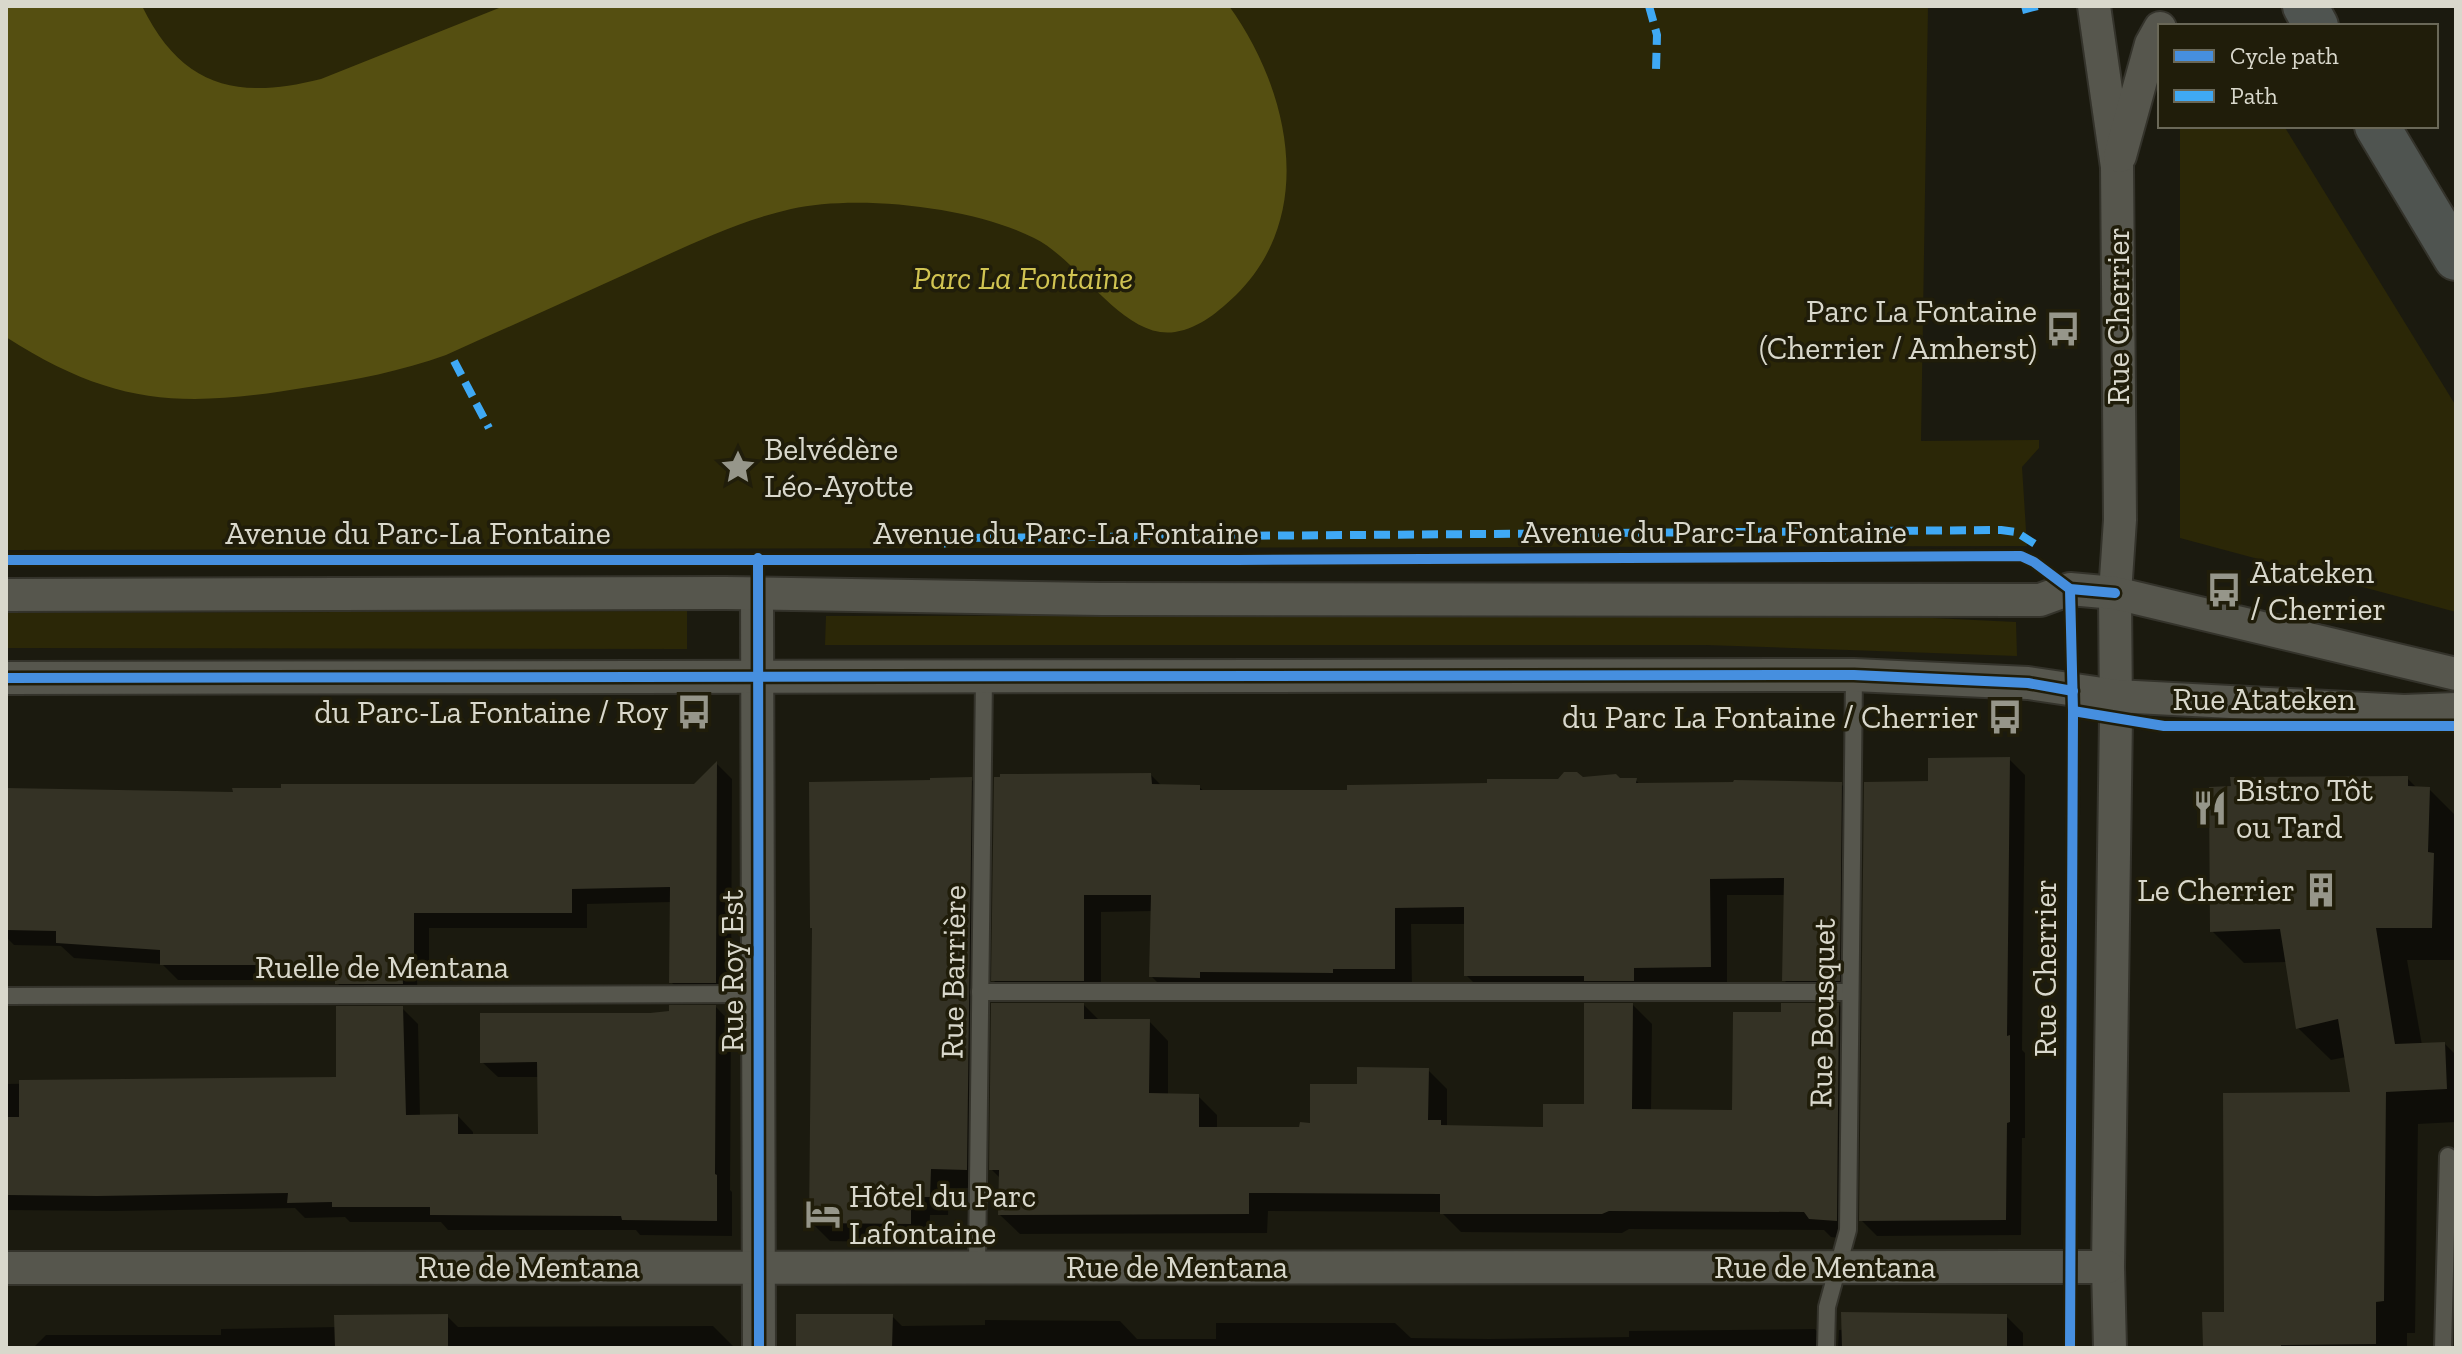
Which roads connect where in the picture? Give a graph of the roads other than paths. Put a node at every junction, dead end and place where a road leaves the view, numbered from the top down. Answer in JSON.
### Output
{"nodes":[{"id":1,"x":2094,"y":6,"type":"edge"},
{"id":2,"x":2179,"y":6,"type":"edge"},
{"id":3,"x":2305,"y":6,"type":"edge"},
{"id":4,"x":2163,"y":24,"type":"edge"},
{"id":5,"x":2315,"y":24,"type":"edge"},
{"id":6,"x":2158,"y":32,"type":"edge"},
{"id":7,"x":2378,"y":128,"type":"edge"},
{"id":8,"x":2117,"y":167,"type":"junction"},
{"id":9,"x":2456,"y":258,"type":"edge"},
{"id":10,"x":757,"y":593,"type":"junction"},
{"id":11,"x":2115,"y":593,"type":"junction"},
{"id":12,"x":6,"y":595,"type":"edge"},
{"id":13,"x":2456,"y":674,"type":"edge"},
{"id":14,"x":1854,"y":675,"type":"junction"},
{"id":15,"x":758,"y":677,"type":"junction"},
{"id":16,"x":984,"y":677,"type":"junction"},
{"id":17,"x":6,"y":678,"type":"edge"},
{"id":18,"x":2116,"y":696,"type":"junction"},
{"id":19,"x":2456,"y":709,"type":"edge"},
{"id":20,"x":980,"y":992,"type":"junction"},
{"id":21,"x":1850,"y":992,"type":"junction"},
{"id":22,"x":758,"y":994,"type":"junction"},
{"id":23,"x":6,"y":996,"type":"edge"},
{"id":24,"x":2448,"y":1156,"type":"dead end"},
{"id":25,"x":760,"y":1267,"type":"junction"},
{"id":26,"x":977,"y":1267,"type":"junction"},
{"id":27,"x":2108,"y":1267,"type":"junction"},
{"id":28,"x":6,"y":1268,"type":"edge"},
{"id":29,"x":1837,"y":1268,"type":"junction"},
{"id":30,"x":759,"y":1348,"type":"edge"},
{"id":31,"x":1826,"y":1348,"type":"edge"},
{"id":32,"x":2110,"y":1348,"type":"edge"},
{"id":33,"x":2443,"y":1348,"type":"edge"}],
"edges":[{"from":1,"to":8,"type":"street","name":"Rue Cherrier"},
{"from":2,"to":4,"type":"street"},
{"from":3,"to":5,"type":"main road"},
{"from":6,"to":8,"type":"street"},
{"from":7,"to":9,"type":"main road"},
{"from":8,"to":11,"type":"street","name":"Rue Cherrier"},
{"from":10,"to":11,"type":"street","name":"Avenue du Parc-La Fontaine"},
{"from":10,"to":12,"type":"street","name":"Avenue du Parc-La Fontaine"},
{"from":10,"to":15,"type":"street","name":"Rue Roy Est"},
{"from":11,"to":13,"type":"street","name":"Avenue du Parc-La Fontaine"},
{"from":11,"to":18,"type":"street","name":"Rue Cherrier"},
{"from":14,"to":16,"type":"street"},
{"from":14,"to":18,"type":"street"},
{"from":14,"to":21,"type":"lane","name":"Rue Bousquet"},
{"from":15,"to":16,"type":"street"},
{"from":15,"to":17,"type":"street"},
{"from":15,"to":22,"type":"street","name":"Rue Roy Est"},
{"from":16,"to":20,"type":"lane","name":"Rue Barrière"},
{"from":18,"to":19,"type":"street"},
{"from":18,"to":27,"type":"street","name":"Rue Cherrier"},
{"from":20,"to":21,"type":"lane"},
{"from":20,"to":26,"type":"lane","name":"Rue Barrière"},
{"from":21,"to":29,"type":"lane","name":"Rue Bousquet"},
{"from":22,"to":23,"type":"lane","name":"Ruelle de Mentana"},
{"from":22,"to":25,"type":"street","name":"Rue Roy Est"},
{"from":24,"to":33,"type":"lane"},
{"from":25,"to":26,"type":"street","name":"Rue de Mentana"},
{"from":25,"to":28,"type":"street","name":"Rue de Mentana"},
{"from":25,"to":30,"type":"street","name":"Rue Roy Est"},
{"from":26,"to":29,"type":"street","name":"Rue de Mentana"},
{"from":27,"to":29,"type":"street","name":"Rue de Mentana"},
{"from":27,"to":32,"type":"street","name":"Rue Cherrier"},
{"from":29,"to":31,"type":"lane","name":"Rue Bousquet"}]}
